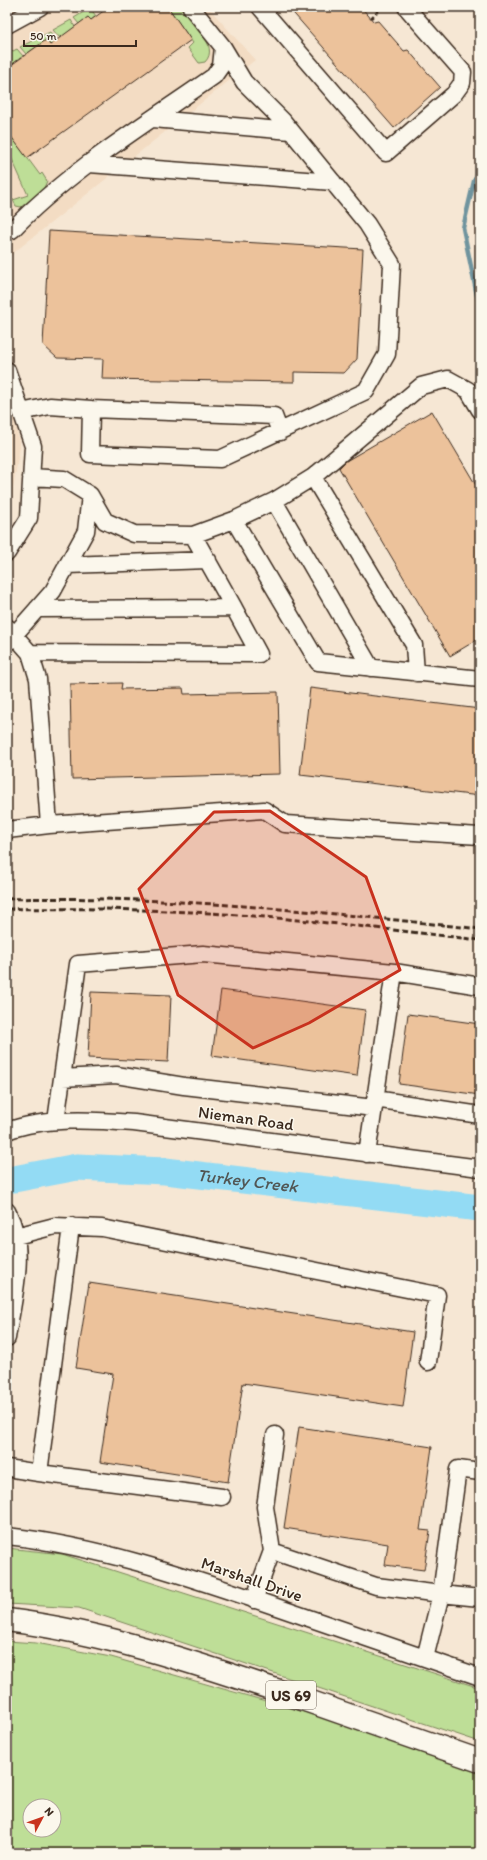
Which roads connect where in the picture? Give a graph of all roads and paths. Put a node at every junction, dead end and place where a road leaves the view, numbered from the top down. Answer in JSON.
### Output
{"nodes":[{"id":1,"x":40,"y":7,"type":"edge"},
{"id":2,"x":191,"y":7,"type":"edge"},
{"id":3,"x":260,"y":7,"type":"edge"},
{"id":4,"x":406,"y":7,"type":"edge"},
{"id":5,"x":379,"y":10,"type":"dead end"},
{"id":6,"x":371,"y":18,"type":"dead end"},
{"id":7,"x":8,"y":23,"type":"edge"},
{"id":8,"x":223,"y":47,"type":"junction"},
{"id":9,"x":153,"y":119,"type":"junction"},
{"id":10,"x":291,"y":131,"type":"junction"},
{"id":11,"x":89,"y":164,"type":"junction"},
{"id":12,"x":333,"y":182,"type":"junction"},
{"id":13,"x":9,"y":227,"type":"edge"},
{"id":14,"x":7,"y":370,"type":"edge"},
{"id":15,"x":91,"y":408,"type":"junction"},
{"id":16,"x":480,"y":410,"type":"edge"},
{"id":17,"x":21,"y":412,"type":"junction"},
{"id":18,"x":280,"y":432,"type":"junction"},
{"id":19,"x":31,"y":477,"type":"junction"},
{"id":20,"x":312,"y":477,"type":"junction"},
{"id":21,"x":90,"y":495,"type":"junction"},
{"id":22,"x":274,"y":501,"type":"junction"},
{"id":23,"x":234,"y":520,"type":"junction"},
{"id":24,"x":193,"y":535,"type":"junction"},
{"id":25,"x":7,"y":553,"type":"edge"},
{"id":26,"x":208,"y":560,"type":"junction"},
{"id":27,"x":67,"y":565,"type":"junction"},
{"id":28,"x":234,"y":608,"type":"junction"},
{"id":29,"x":37,"y":609,"type":"junction"},
{"id":30,"x":9,"y":635,"type":"edge"},
{"id":31,"x":30,"y":653,"type":"junction"},
{"id":32,"x":371,"y":668,"type":"junction"},
{"id":33,"x":416,"y":673,"type":"junction"},
{"id":34,"x":480,"y":679,"type":"edge"},
{"id":35,"x":49,"y":826,"type":"junction"},
{"id":36,"x":7,"y":830,"type":"edge"},
{"id":37,"x":480,"y":836,"type":"edge"},
{"id":38,"x":394,"y":972,"type":"junction"},
{"id":39,"x":480,"y":986,"type":"edge"},
{"id":40,"x":62,"y":1078,"type":"junction"},
{"id":41,"x":375,"y":1104,"type":"junction"},
{"id":42,"x":480,"y":1115,"type":"edge"},
{"id":43,"x":56,"y":1121,"type":"junction"},
{"id":44,"x":7,"y":1130,"type":"edge"},
{"id":45,"x":367,"y":1154,"type":"junction"},
{"id":46,"x":480,"y":1168,"type":"edge"},
{"id":47,"x":7,"y":1211,"type":"edge"},
{"id":48,"x":71,"y":1226,"type":"junction"},
{"id":49,"x":16,"y":1236,"type":"junction"},
{"id":50,"x":13,"y":1262,"type":"edge"},
{"id":51,"x":7,"y":1338,"type":"edge"},
{"id":52,"x":428,"y":1362,"type":"dead end"},
{"id":53,"x":275,"y":1435,"type":"dead end"},
{"id":54,"x":7,"y":1468,"type":"edge"},
{"id":55,"x":480,"y":1472,"type":"edge"},
{"id":56,"x":39,"y":1473,"type":"junction"},
{"id":57,"x":222,"y":1497,"type":"dead end"},
{"id":58,"x":7,"y":1536,"type":"edge"},
{"id":59,"x":272,"y":1551,"type":"junction"},
{"id":60,"x":442,"y":1594,"type":"junction"},
{"id":61,"x":480,"y":1598,"type":"edge"},
{"id":62,"x":254,"y":1600,"type":"junction"},
{"id":63,"x":7,"y":1620,"type":"edge"},
{"id":64,"x":424,"y":1658,"type":"junction"},
{"id":65,"x":480,"y":1677,"type":"edge"},
{"id":66,"x":480,"y":1761,"type":"edge"}],
"edges":[{"from":1,"to":7,"type":"street"},
{"from":2,"to":8,"type":"street"},
{"from":3,"to":4,"type":"street"},
{"from":5,"to":6,"type":"path"},
{"from":8,"to":9,"type":"street"},
{"from":8,"to":10,"type":"street"},
{"from":9,"to":10,"type":"street"},
{"from":9,"to":11,"type":"street"},
{"from":10,"to":12,"type":"street"},
{"from":11,"to":12,"type":"street"},
{"from":11,"to":13,"type":"street"},
{"from":12,"to":18,"type":"street"},
{"from":14,"to":17,"type":"street"},
{"from":15,"to":17,"type":"street"},
{"from":15,"to":18,"type":"street"},
{"from":15,"to":18,"type":"street"},
{"from":16,"to":20,"type":"street"},
{"from":17,"to":19,"type":"street"},
{"from":19,"to":21,"type":"street"},
{"from":19,"to":25,"type":"street"},
{"from":20,"to":22,"type":"street"},
{"from":20,"to":33,"type":"street"},
{"from":21,"to":24,"type":"street"},
{"from":21,"to":27,"type":"street"},
{"from":22,"to":23,"type":"street"},
{"from":22,"to":32,"type":"street"},
{"from":23,"to":24,"type":"street"},
{"from":23,"to":32,"type":"street"},
{"from":24,"to":26,"type":"street"},
{"from":26,"to":27,"type":"street"},
{"from":26,"to":28,"type":"street"},
{"from":27,"to":29,"type":"street"},
{"from":28,"to":29,"type":"street"},
{"from":28,"to":31,"type":"street"},
{"from":29,"to":30,"type":"street"},
{"from":30,"to":31,"type":"street"},
{"from":31,"to":35,"type":"street"},
{"from":32,"to":33,"type":"street"},
{"from":33,"to":34,"type":"street"},
{"from":35,"to":36,"type":"street"},
{"from":35,"to":37,"type":"street"},
{"from":38,"to":39,"type":"street"},
{"from":38,"to":40,"type":"street"},
{"from":38,"to":41,"type":"street"},
{"from":40,"to":41,"type":"street"},
{"from":40,"to":43,"type":"street"},
{"from":41,"to":42,"type":"street"},
{"from":41,"to":45,"type":"street"},
{"from":43,"to":44,"type":"street","name":"Nieman Road"},
{"from":43,"to":45,"type":"street","name":"Nieman Road"},
{"from":45,"to":46,"type":"street","name":"Nieman Road"},
{"from":47,"to":49,"type":"street"},
{"from":48,"to":49,"type":"street"},
{"from":48,"to":52,"type":"street"},
{"from":48,"to":56,"type":"street"},
{"from":49,"to":50,"type":"street"},
{"from":50,"to":51,"type":"street"},
{"from":53,"to":59,"type":"street"},
{"from":54,"to":56,"type":"street"},
{"from":55,"to":60,"type":"street"},
{"from":56,"to":57,"type":"street"},
{"from":58,"to":62,"type":"street","name":"Marshall Drive"},
{"from":59,"to":60,"type":"street"},
{"from":59,"to":62,"type":"street"},
{"from":60,"to":61,"type":"street"},
{"from":60,"to":64,"type":"street"},
{"from":62,"to":64,"type":"street","name":"Marshall Drive"},
{"from":63,"to":66,"type":"highway","number":"US 69"},
{"from":64,"to":65,"type":"street","name":"Marshall Drive"}]}
